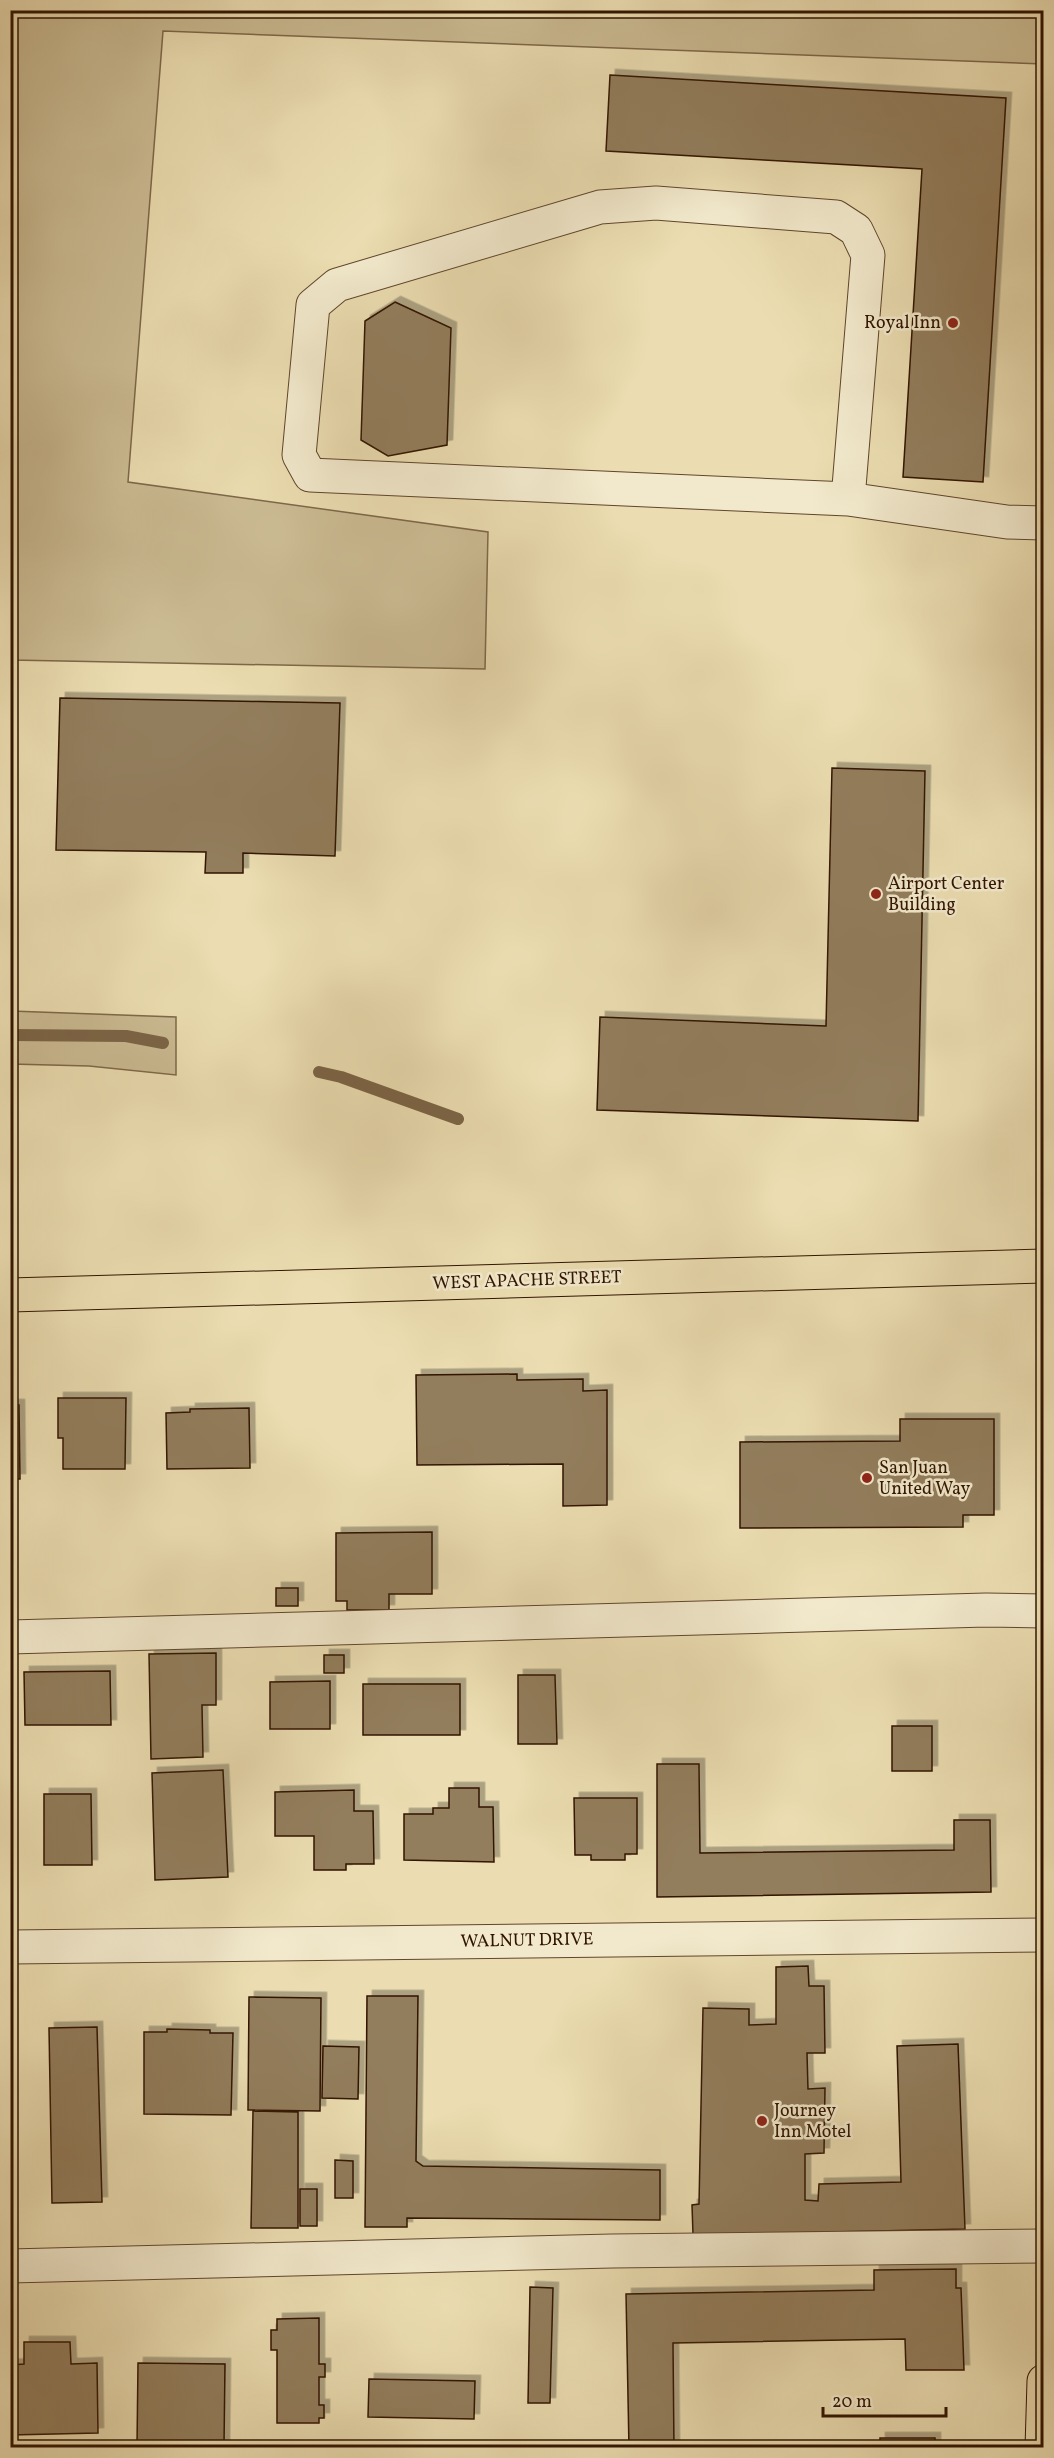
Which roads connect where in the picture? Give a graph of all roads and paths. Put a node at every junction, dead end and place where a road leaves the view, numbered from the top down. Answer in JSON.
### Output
{"nodes":[{"id":1,"x":848,"y":499,"type":"junction"},
{"id":2,"x":1044,"y":523,"type":"edge"},
{"id":3,"x":1044,"y":1266,"type":"edge"},
{"id":4,"x":10,"y":1294,"type":"edge"},
{"id":5,"x":1044,"y":1611,"type":"edge"},
{"id":6,"x":10,"y":1637,"type":"edge"},
{"id":7,"x":1044,"y":1935,"type":"edge"},
{"id":8,"x":10,"y":1947,"type":"edge"},
{"id":9,"x":1044,"y":2246,"type":"edge"},
{"id":10,"x":10,"y":2266,"type":"edge"},
{"id":11,"x":1044,"y":2381,"type":"edge"},
{"id":12,"x":1042,"y":2448,"type":"edge"}],
"edges":[{"from":1,"to":1,"type":"street"},
{"from":1,"to":2,"type":"street"},
{"from":3,"to":4,"type":"main road","name":"WEST APACHE STREET"},
{"from":5,"to":6,"type":"street"},
{"from":7,"to":8,"type":"street","name":"WALNUT DRIVE"},
{"from":9,"to":10,"type":"street"},
{"from":11,"to":12,"type":"main road"}]}
